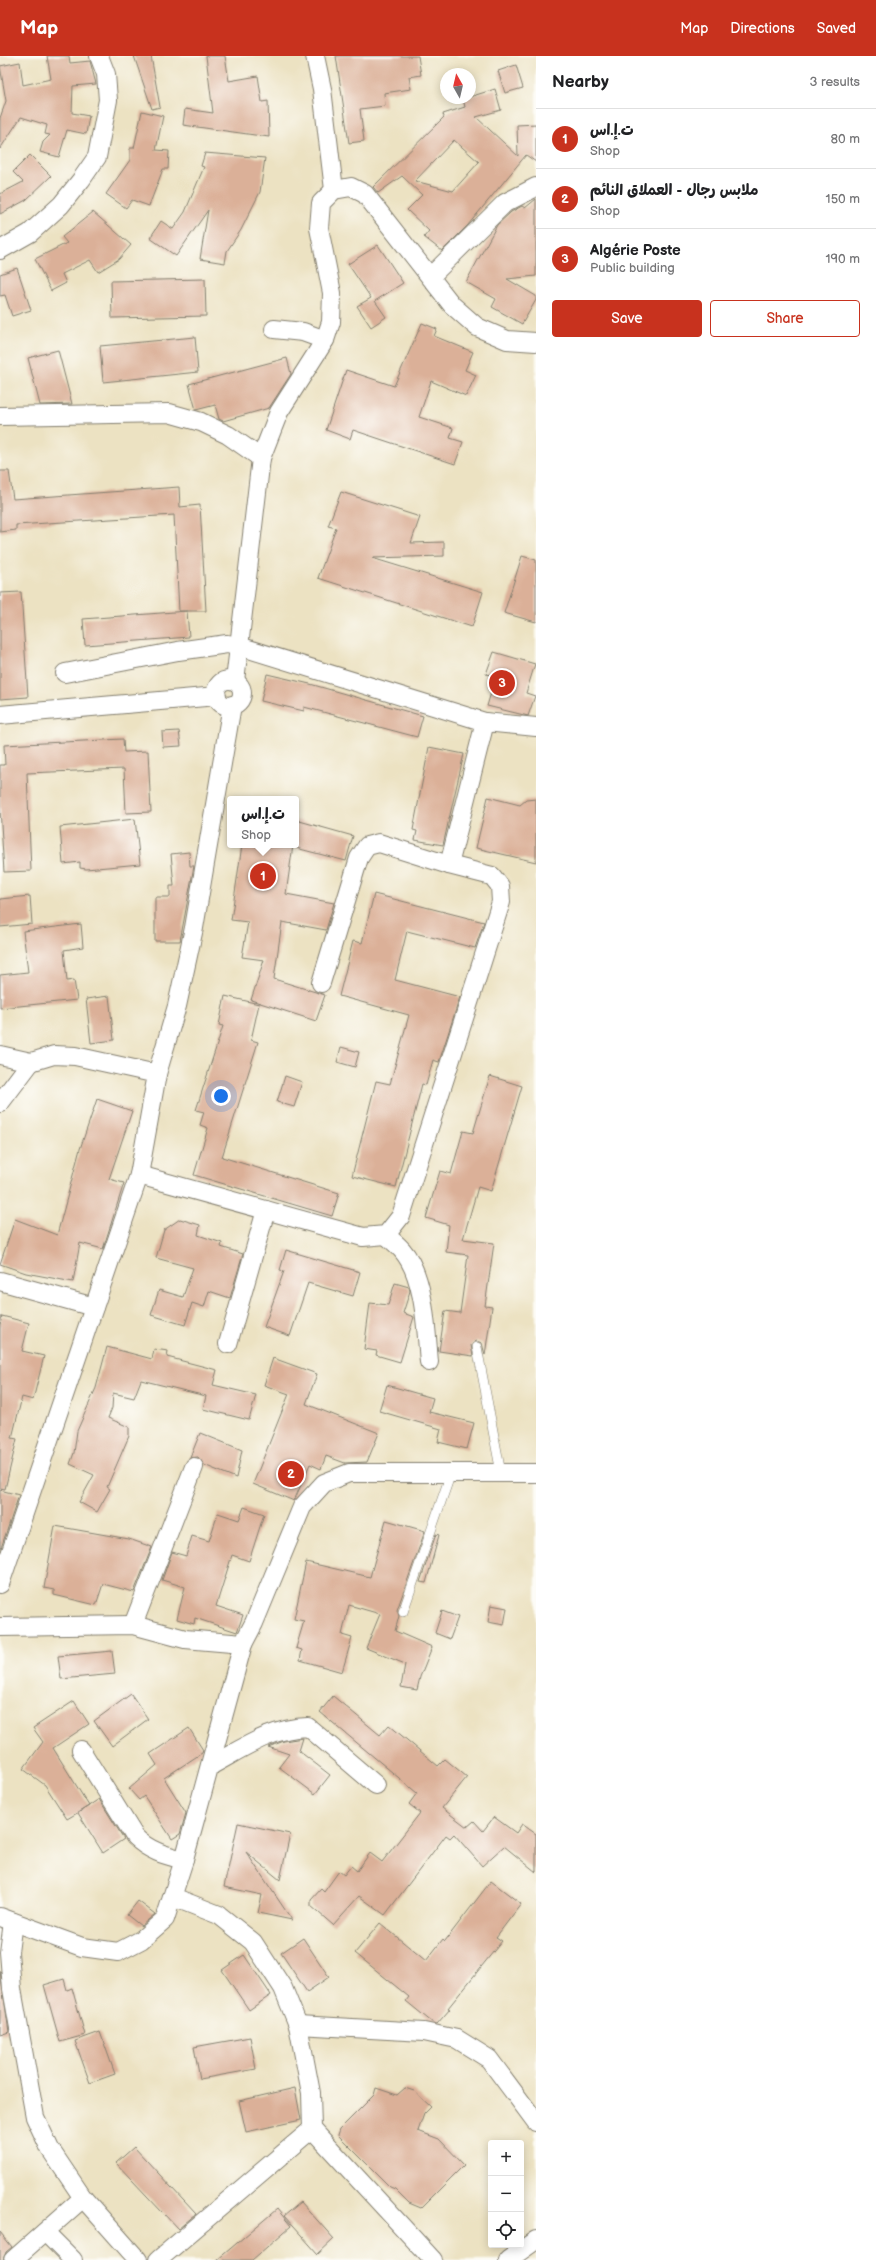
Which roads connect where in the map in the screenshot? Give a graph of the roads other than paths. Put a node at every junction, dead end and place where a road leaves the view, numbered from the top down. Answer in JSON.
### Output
{"nodes":[{"id":1,"x":99,"y":56,"type":"edge"},
{"id":2,"x":315,"y":56,"type":"edge"},
{"id":3,"x":536,"y":187,"type":"edge"},
{"id":4,"x":334,"y":190,"type":"junction"},
{"id":5,"x":0,"y":250,"type":"edge"},
{"id":6,"x":431,"y":276,"type":"junction"},
{"id":7,"x":274,"y":329,"type":"dead end"},
{"id":8,"x":325,"y":340,"type":"junction"},
{"id":9,"x":536,"y":342,"type":"edge"},
{"id":10,"x":0,"y":416,"type":"edge"},
{"id":11,"x":261,"y":458,"type":"junction"},
{"id":12,"x":239,"y":646,"type":"junction"},
{"id":13,"x":65,"y":673,"type":"dead end"},
{"id":14,"x":224,"y":701,"type":"junction"},
{"id":15,"x":0,"y":715,"type":"edge"},
{"id":16,"x":485,"y":722,"type":"junction"},
{"id":17,"x":536,"y":727,"type":"edge"},
{"id":18,"x":449,"y":866,"type":"junction"},
{"id":19,"x":320,"y":983,"type":"dead end"},
{"id":20,"x":0,"y":1055,"type":"edge"},
{"id":21,"x":31,"y":1062,"type":"junction"},
{"id":22,"x":157,"y":1074,"type":"junction"},
{"id":23,"x":0,"y":1103,"type":"edge"},
{"id":24,"x":139,"y":1175,"type":"junction"},
{"id":25,"x":266,"y":1210,"type":"junction"},
{"id":26,"x":386,"y":1235,"type":"junction"},
{"id":27,"x":0,"y":1281,"type":"edge"},
{"id":28,"x":94,"y":1307,"type":"junction"},
{"id":29,"x":228,"y":1344,"type":"dead end"},
{"id":30,"x":477,"y":1347,"type":"dead end"},
{"id":31,"x":429,"y":1362,"type":"dead end"},
{"id":32,"x":194,"y":1467,"type":"dead end"},
{"id":33,"x":451,"y":1473,"type":"junction"},
{"id":34,"x":501,"y":1473,"type":"junction"},
{"id":35,"x":536,"y":1473,"type":"edge"},
{"id":36,"x":0,"y":1584,"type":"edge"},
{"id":37,"x":403,"y":1612,"type":"dead end"},
{"id":38,"x":133,"y":1625,"type":"junction"},
{"id":39,"x":0,"y":1627,"type":"edge"},
{"id":40,"x":243,"y":1644,"type":"junction"},
{"id":41,"x":81,"y":1750,"type":"dead end"},
{"id":42,"x":210,"y":1766,"type":"junction"},
{"id":43,"x":376,"y":1785,"type":"dead end"},
{"id":44,"x":184,"y":1860,"type":"junction"},
{"id":45,"x":173,"y":1897,"type":"junction"},
{"id":46,"x":7,"y":1920,"type":"edge"},
{"id":47,"x":298,"y":2025,"type":"junction"},
{"id":48,"x":536,"y":2122,"type":"edge"},
{"id":49,"x":312,"y":2129,"type":"junction"},
{"id":50,"x":83,"y":2198,"type":"junction"},
{"id":51,"x":45,"y":2232,"type":"junction"},
{"id":52,"x":536,"y":2240,"type":"edge"},
{"id":53,"x":13,"y":2260,"type":"edge"},
{"id":54,"x":73,"y":2260,"type":"edge"},
{"id":55,"x":138,"y":2260,"type":"edge"},
{"id":56,"x":158,"y":2260,"type":"edge"},
{"id":57,"x":433,"y":2260,"type":"edge"},
{"id":58,"x":508,"y":2260,"type":"edge"}],
"edges":[{"from":1,"to":5,"type":"street"},
{"from":2,"to":4,"type":"street"},
{"from":3,"to":6,"type":"street"},
{"from":4,"to":6,"type":"street"},
{"from":4,"to":8,"type":"street"},
{"from":6,"to":9,"type":"street"},
{"from":7,"to":8,"type":"street"},
{"from":8,"to":11,"type":"street"},
{"from":10,"to":11,"type":"street"},
{"from":11,"to":12,"type":"street"},
{"from":12,"to":13,"type":"street"},
{"from":12,"to":14,"type":"street"},
{"from":12,"to":16,"type":"street"},
{"from":14,"to":15,"type":"street"},
{"from":14,"to":22,"type":"street"},
{"from":16,"to":17,"type":"street"},
{"from":16,"to":18,"type":"street"},
{"from":18,"to":19,"type":"street"},
{"from":18,"to":26,"type":"street"},
{"from":20,"to":21,"type":"street"},
{"from":21,"to":22,"type":"street"},
{"from":21,"to":23,"type":"street"},
{"from":22,"to":24,"type":"street"},
{"from":24,"to":25,"type":"street"},
{"from":24,"to":28,"type":"street"},
{"from":25,"to":26,"type":"street"},
{"from":25,"to":29,"type":"street"},
{"from":26,"to":31,"type":"street"},
{"from":27,"to":28,"type":"street"},
{"from":28,"to":36,"type":"street"},
{"from":30,"to":34,"type":"lane"},
{"from":32,"to":38,"type":"street"},
{"from":33,"to":34,"type":"street"},
{"from":33,"to":37,"type":"lane"},
{"from":33,"to":40,"type":"street"},
{"from":34,"to":35,"type":"street"},
{"from":38,"to":39,"type":"street"},
{"from":38,"to":40,"type":"street"},
{"from":40,"to":42,"type":"street"},
{"from":41,"to":44,"type":"street"},
{"from":42,"to":43,"type":"street"},
{"from":42,"to":44,"type":"street"},
{"from":44,"to":45,"type":"street"},
{"from":45,"to":46,"type":"street"},
{"from":45,"to":47,"type":"street"},
{"from":46,"to":50,"type":"street"},
{"from":47,"to":48,"type":"street"},
{"from":47,"to":49,"type":"street"},
{"from":49,"to":56,"type":"street"},
{"from":49,"to":57,"type":"street"},
{"from":50,"to":51,"type":"street"},
{"from":50,"to":55,"type":"street"},
{"from":51,"to":53,"type":"street"},
{"from":51,"to":54,"type":"street"},
{"from":52,"to":58,"type":"street"}]}
